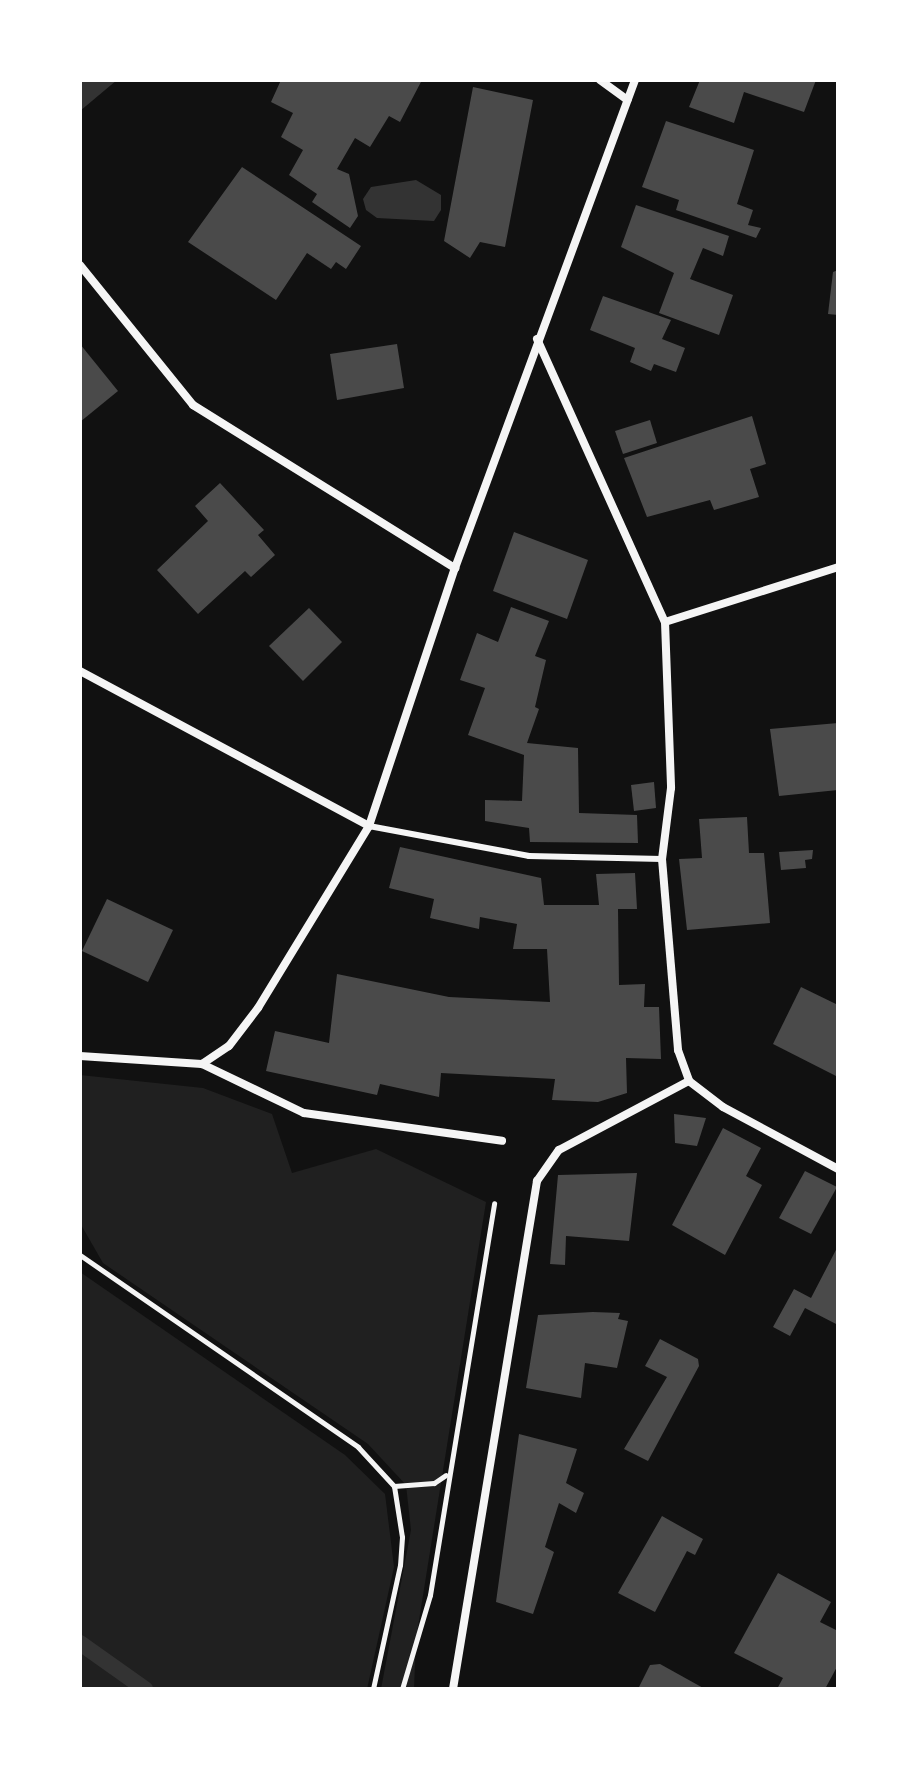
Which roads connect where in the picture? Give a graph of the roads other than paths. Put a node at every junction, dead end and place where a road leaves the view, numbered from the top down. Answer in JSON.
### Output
{"nodes":[{"id":1,"x":600,"y":80,"type":"edge"},
{"id":2,"x":635,"y":80,"type":"edge"},
{"id":3,"x":628,"y":100,"type":"junction"},
{"id":4,"x":80,"y":265,"type":"edge"},
{"id":5,"x":537,"y":339,"type":"junction"},
{"id":6,"x":838,"y":567,"type":"edge"},
{"id":7,"x":455,"y":568,"type":"junction"},
{"id":8,"x":665,"y":622,"type":"junction"},
{"id":9,"x":80,"y":671,"type":"edge"},
{"id":10,"x":369,"y":826,"type":"junction"},
{"id":11,"x":662,"y":859,"type":"junction"},
{"id":12,"x":80,"y":1056,"type":"edge"},
{"id":13,"x":202,"y":1064,"type":"junction"},
{"id":14,"x":689,"y":1081,"type":"junction"},
{"id":15,"x":502,"y":1141,"type":"dead end"},
{"id":16,"x":838,"y":1169,"type":"edge"},
{"id":17,"x":453,"y":1689,"type":"edge"}],
"edges":[{"from":1,"to":3,"type":"street"},
{"from":2,"to":3,"type":"street"},
{"from":3,"to":5,"type":"street"},
{"from":4,"to":7,"type":"street"},
{"from":5,"to":7,"type":"street"},
{"from":5,"to":8,"type":"street"},
{"from":6,"to":8,"type":"street"},
{"from":7,"to":10,"type":"street"},
{"from":8,"to":11,"type":"street"},
{"from":9,"to":10,"type":"street"},
{"from":10,"to":11,"type":"lane"},
{"from":10,"to":13,"type":"street"},
{"from":11,"to":14,"type":"street"},
{"from":12,"to":13,"type":"street"},
{"from":13,"to":15,"type":"street"},
{"from":14,"to":16,"type":"street"},
{"from":14,"to":17,"type":"street"}]}
